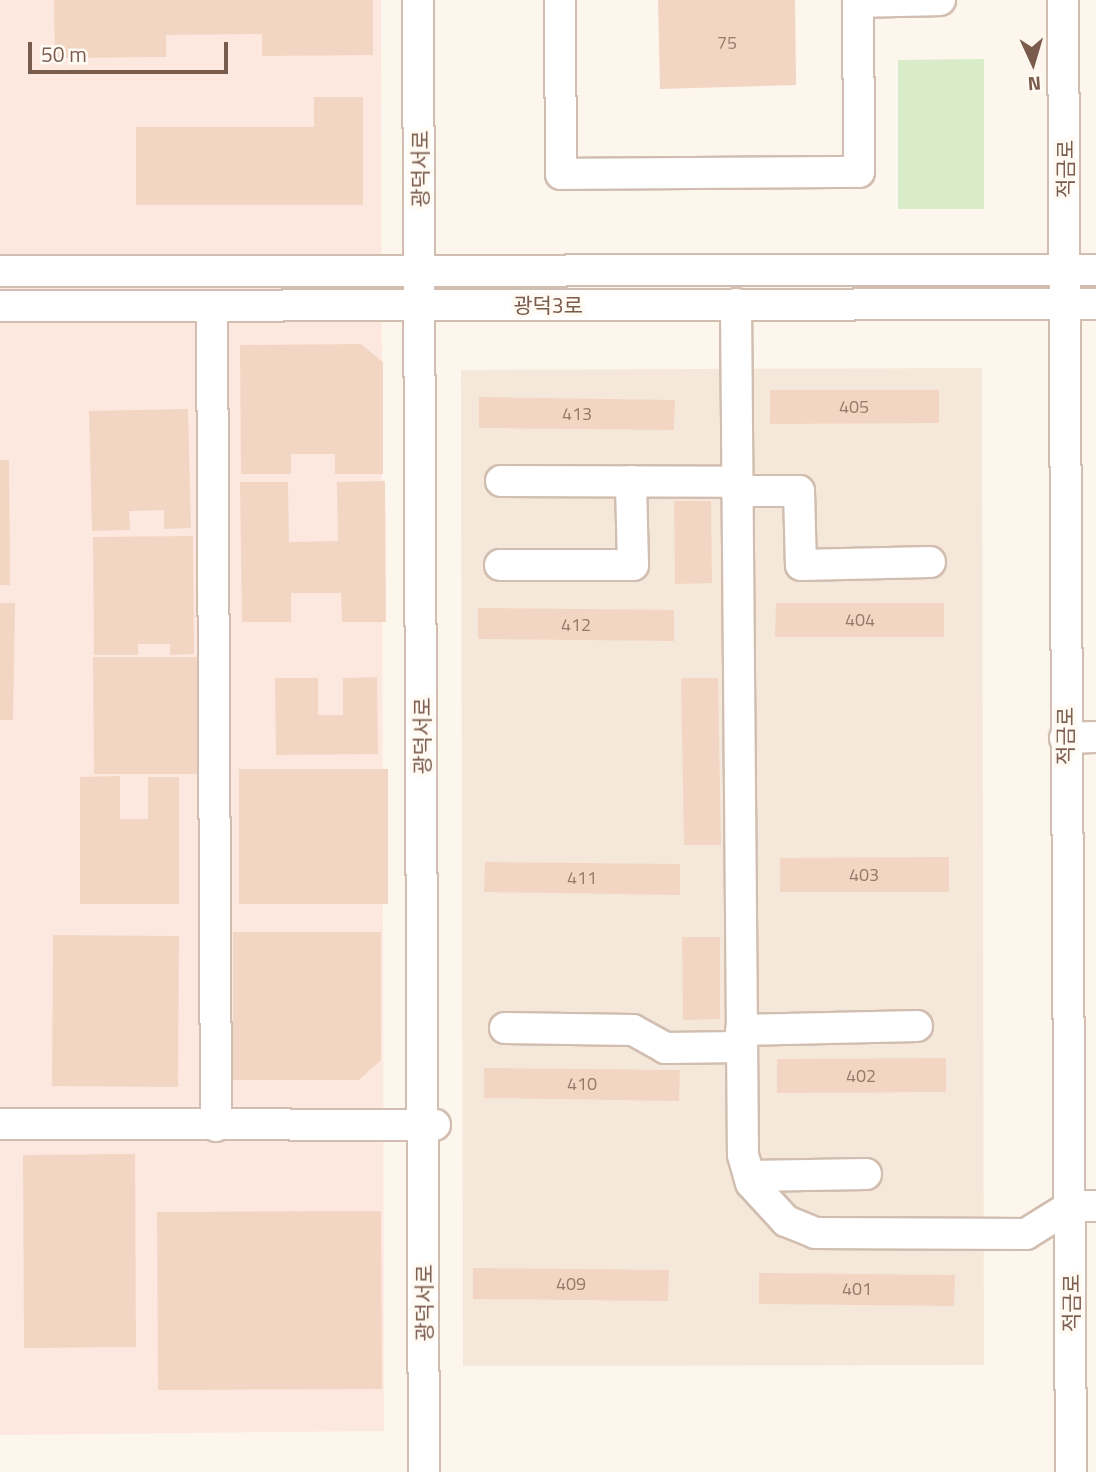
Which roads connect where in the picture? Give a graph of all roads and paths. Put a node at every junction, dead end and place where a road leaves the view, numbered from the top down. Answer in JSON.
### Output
{"nodes":[{"id":1,"x":418,"y":0,"type":"edge"},
{"id":2,"x":559,"y":0,"type":"edge"},
{"id":3,"x":940,"y":0,"type":"edge"},
{"id":4,"x":1063,"y":0,"type":"edge"},
{"id":5,"x":858,"y":1,"type":"edge"},
{"id":6,"x":1066,"y":270,"type":"junction"},
{"id":7,"x":1096,"y":270,"type":"edge"},
{"id":8,"x":0,"y":271,"type":"edge"},
{"id":9,"x":420,"y":271,"type":"junction"},
{"id":10,"x":736,"y":304,"type":"junction"},
{"id":11,"x":1096,"y":304,"type":"edge"},
{"id":12,"x":421,"y":305,"type":"junction"},
{"id":13,"x":1066,"y":305,"type":"junction"},
{"id":14,"x":0,"y":306,"type":"edge"},
{"id":15,"x":212,"y":306,"type":"junction"},
{"id":16,"x":501,"y":481,"type":"dead end"},
{"id":17,"x":631,"y":481,"type":"junction"},
{"id":18,"x":736,"y":486,"type":"junction"},
{"id":19,"x":930,"y":562,"type":"dead end"},
{"id":20,"x":500,"y":565,"type":"dead end"},
{"id":21,"x":1096,"y":737,"type":"edge"},
{"id":22,"x":1065,"y":738,"type":"junction"},
{"id":23,"x":917,"y":1026,"type":"dead end"},
{"id":24,"x":505,"y":1028,"type":"dead end"},
{"id":25,"x":742,"y":1038,"type":"junction"},
{"id":26,"x":0,"y":1124,"type":"edge"},
{"id":27,"x":429,"y":1125,"type":"junction"},
{"id":28,"x":216,"y":1126,"type":"junction"},
{"id":29,"x":866,"y":1174,"type":"dead end"},
{"id":30,"x":749,"y":1176,"type":"junction"},
{"id":31,"x":1084,"y":1206,"type":"edge"},
{"id":32,"x":424,"y":1472,"type":"edge"},
{"id":33,"x":1071,"y":1472,"type":"edge"}],
"edges":[{"from":1,"to":9,"type":"street","name":"광덕서로"},
{"from":2,"to":5,"type":"street"},
{"from":3,"to":5,"type":"street"},
{"from":4,"to":6,"type":"street","name":"적금로"},
{"from":6,"to":7,"type":"street","name":"광덕3로"},
{"from":6,"to":9,"type":"street","name":"광덕3로"},
{"from":6,"to":13,"type":"street","name":"적금로"},
{"from":8,"to":9,"type":"street","name":"광덕3로"},
{"from":9,"to":12,"type":"street","name":"광덕서로"},
{"from":10,"to":12,"type":"street","name":"광덕3로"},
{"from":10,"to":13,"type":"street","name":"광덕3로"},
{"from":10,"to":18,"type":"street"},
{"from":11,"to":13,"type":"street","name":"광덕3로"},
{"from":12,"to":15,"type":"street","name":"광덕3로"},
{"from":12,"to":27,"type":"street","name":"광덕서로"},
{"from":13,"to":22,"type":"street","name":"적금로"},
{"from":14,"to":15,"type":"street","name":"광덕3로"},
{"from":15,"to":28,"type":"street"},
{"from":16,"to":17,"type":"street"},
{"from":17,"to":18,"type":"street"},
{"from":17,"to":20,"type":"street"},
{"from":18,"to":19,"type":"street"},
{"from":18,"to":25,"type":"street"},
{"from":21,"to":22,"type":"street"},
{"from":22,"to":31,"type":"street","name":"적금로"},
{"from":23,"to":25,"type":"street"},
{"from":24,"to":25,"type":"street"},
{"from":25,"to":30,"type":"street"},
{"from":26,"to":28,"type":"street"},
{"from":27,"to":28,"type":"street"},
{"from":27,"to":32,"type":"street","name":"광덕서로"},
{"from":29,"to":30,"type":"street"},
{"from":30,"to":31,"type":"street"},
{"from":31,"to":33,"type":"street","name":"적금로"}]}
